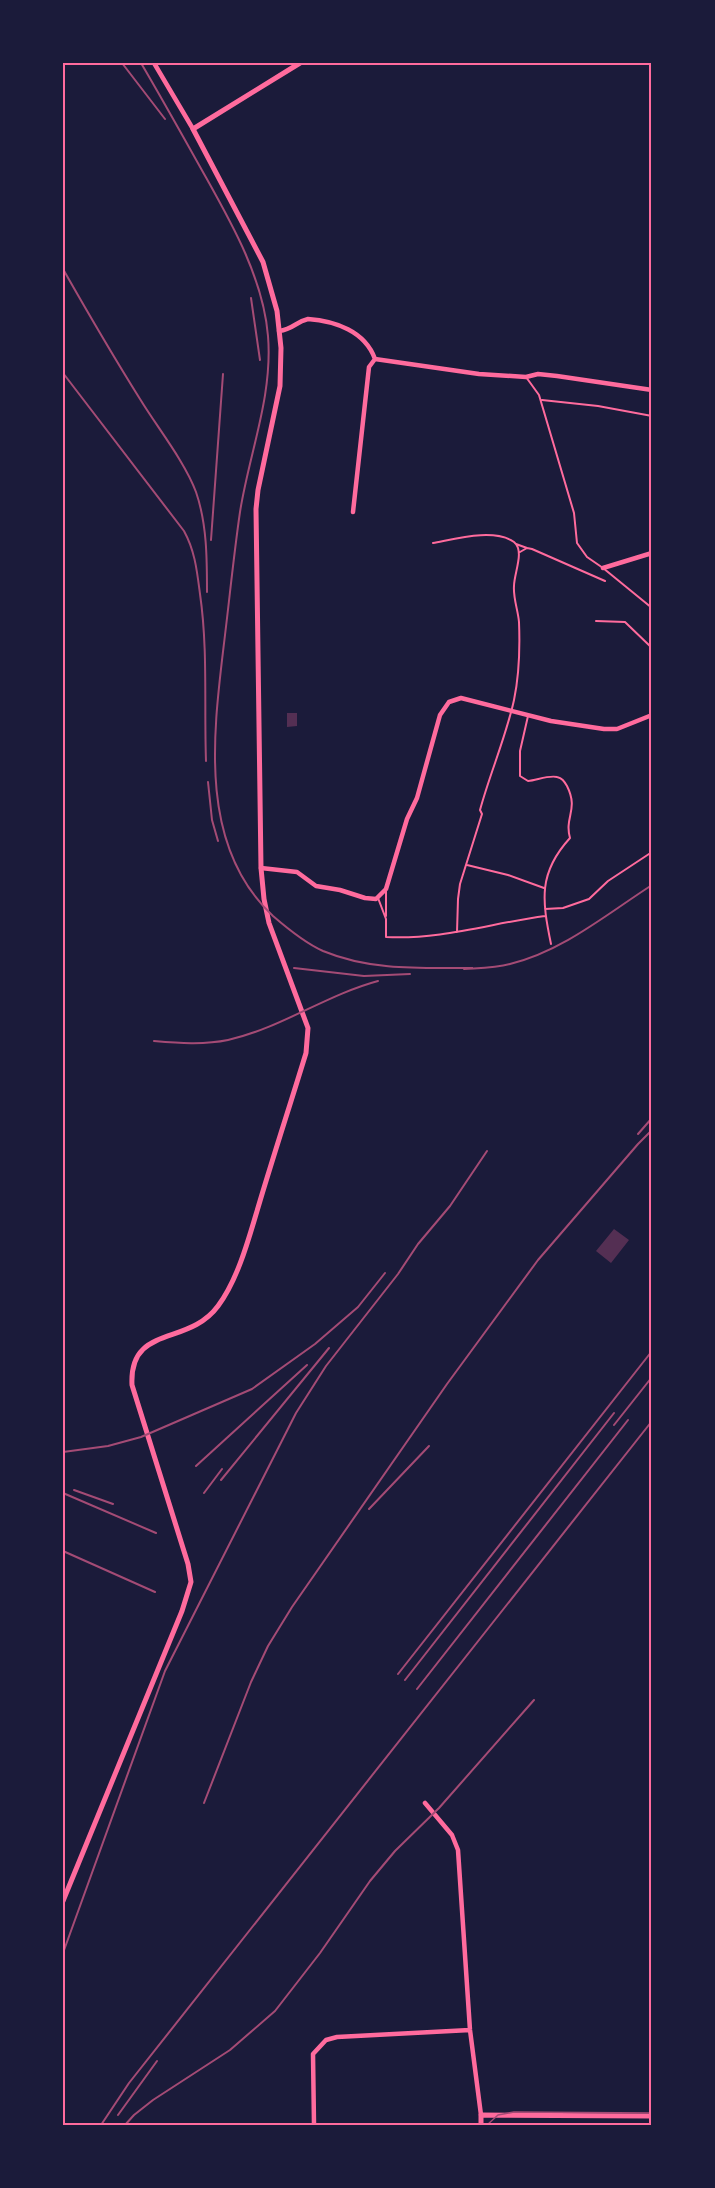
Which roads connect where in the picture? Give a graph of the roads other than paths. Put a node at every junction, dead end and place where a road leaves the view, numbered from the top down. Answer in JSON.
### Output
{"nodes":[{"id":1,"x":154,"y":63,"type":"edge"},
{"id":2,"x":300,"y":63,"type":"edge"},
{"id":3,"x":192,"y":129,"type":"junction"},
{"id":4,"x":279,"y":331,"type":"junction"},
{"id":5,"x":375,"y":359,"type":"junction"},
{"id":6,"x":526,"y":377,"type":"junction"},
{"id":7,"x":652,"y":390,"type":"edge"},
{"id":8,"x":541,"y":400,"type":"junction"},
{"id":9,"x":652,"y":416,"type":"edge"},
{"id":10,"x":353,"y":512,"type":"dead end"},
{"id":11,"x":433,"y":543,"type":"dead end"},
{"id":12,"x":516,"y":543,"type":"junction"},
{"id":13,"x":527,"y":548,"type":"junction"},
{"id":14,"x":520,"y":552,"type":"junction"},
{"id":15,"x":652,"y":553,"type":"edge"},
{"id":16,"x":603,"y":568,"type":"junction"},
{"id":17,"x":605,"y":581,"type":"dead end"},
{"id":18,"x":652,"y":608,"type":"edge"},
{"id":19,"x":596,"y":621,"type":"dead end"},
{"id":20,"x":652,"y":648,"type":"edge"},
{"id":21,"x":510,"y":711,"type":"junction"},
{"id":22,"x":652,"y":715,"type":"edge"},
{"id":23,"x":528,"y":716,"type":"junction"},
{"id":24,"x":652,"y":852,"type":"edge"},
{"id":25,"x":466,"y":865,"type":"junction"},
{"id":26,"x":261,"y":868,"type":"junction"},
{"id":27,"x":544,"y":888,"type":"junction"},
{"id":28,"x":386,"y":889,"type":"junction"},
{"id":29,"x":378,"y":897,"type":"junction"},
{"id":30,"x":545,"y":909,"type":"junction"},
{"id":31,"x":545,"y":916,"type":"junction"},
{"id":32,"x":386,"y":918,"type":"junction"},
{"id":33,"x":457,"y":932,"type":"junction"},
{"id":34,"x":551,"y":944,"type":"dead end"},
{"id":35,"x":425,"y":1803,"type":"dead end"},
{"id":36,"x":63,"y":1901,"type":"edge"},
{"id":37,"x":470,"y":2030,"type":"junction"},
{"id":38,"x":481,"y":2115,"type":"junction"},
{"id":39,"x":652,"y":2116,"type":"edge"},
{"id":40,"x":314,"y":2125,"type":"edge"},
{"id":41,"x":482,"y":2125,"type":"edge"}],
"edges":[{"from":1,"to":3,"type":"street"},
{"from":2,"to":3,"type":"street"},
{"from":3,"to":4,"type":"street"},
{"from":4,"to":5,"type":"street"},
{"from":4,"to":26,"type":"street"},
{"from":5,"to":6,"type":"street"},
{"from":5,"to":10,"type":"street"},
{"from":6,"to":7,"type":"street"},
{"from":6,"to":8,"type":"lane"},
{"from":8,"to":9,"type":"lane"},
{"from":8,"to":16,"type":"lane"},
{"from":11,"to":12,"type":"lane"},
{"from":12,"to":13,"type":"lane"},
{"from":12,"to":14,"type":"lane"},
{"from":13,"to":14,"type":"lane"},
{"from":13,"to":17,"type":"lane"},
{"from":14,"to":21,"type":"lane"},
{"from":15,"to":16,"type":"street"},
{"from":16,"to":18,"type":"lane"},
{"from":19,"to":20,"type":"lane"},
{"from":21,"to":23,"type":"street"},
{"from":21,"to":25,"type":"lane"},
{"from":21,"to":28,"type":"street"},
{"from":22,"to":23,"type":"street"},
{"from":23,"to":27,"type":"lane"},
{"from":24,"to":30,"type":"lane"},
{"from":25,"to":27,"type":"lane"},
{"from":25,"to":33,"type":"lane"},
{"from":26,"to":29,"type":"street"},
{"from":26,"to":36,"type":"street"},
{"from":27,"to":30,"type":"lane"},
{"from":28,"to":29,"type":"street"},
{"from":28,"to":32,"type":"lane"},
{"from":29,"to":32,"type":"lane"},
{"from":30,"to":31,"type":"lane"},
{"from":31,"to":33,"type":"lane"},
{"from":31,"to":34,"type":"lane"},
{"from":32,"to":33,"type":"lane"},
{"from":35,"to":37,"type":"street"},
{"from":37,"to":38,"type":"street"},
{"from":37,"to":40,"type":"street"},
{"from":38,"to":39,"type":"street"},
{"from":38,"to":41,"type":"street"}]}
